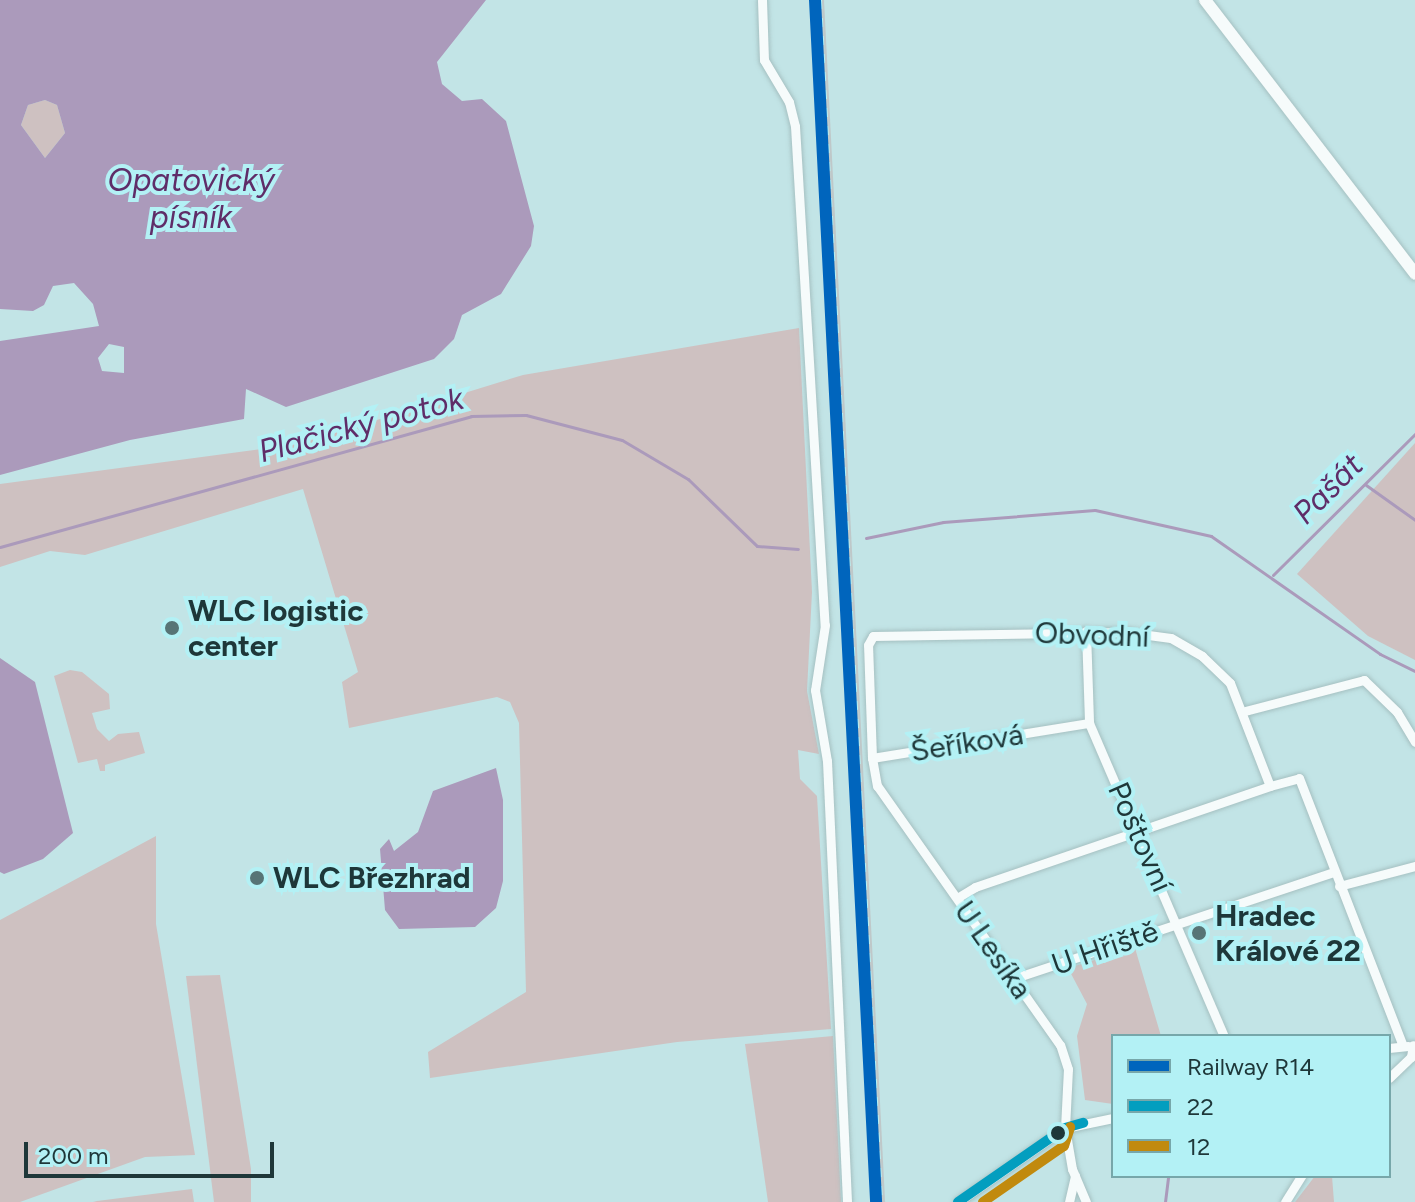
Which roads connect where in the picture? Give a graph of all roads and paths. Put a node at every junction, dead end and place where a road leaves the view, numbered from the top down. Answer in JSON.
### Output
{"nodes":[{"id":1,"x":762,"y":0,"type":"edge"},
{"id":2,"x":1205,"y":0,"type":"edge"},
{"id":3,"x":1415,"y":274,"type":"edge"},
{"id":4,"x":1086,"y":631,"type":"junction"},
{"id":5,"x":1245,"y":711,"type":"junction"},
{"id":6,"x":1089,"y":723,"type":"junction"},
{"id":7,"x":1415,"y":742,"type":"edge"},
{"id":8,"x":872,"y":758,"type":"junction"},
{"id":9,"x":877,"y":786,"type":"joint"},
{"id":10,"x":1270,"y":786,"type":"junction"},
{"id":11,"x":1137,"y":831,"type":"junction"},
{"id":12,"x":1415,"y":866,"type":"edge"},
{"id":13,"x":1334,"y":872,"type":"junction"},
{"id":14,"x":1339,"y":886,"type":"junction"},
{"id":15,"x":957,"y":898,"type":"junction"},
{"id":16,"x":1177,"y":923,"type":"junction"},
{"id":17,"x":1012,"y":979,"type":"junction"},
{"id":18,"x":1223,"y":1034,"type":"edge"},
{"id":19,"x":1410,"y":1045,"type":"edge"},
{"id":20,"x":1391,"y":1076,"type":"edge"},
{"id":21,"x":1111,"y":1118,"type":"edge"},
{"id":22,"x":1065,"y":1128,"type":"junction"},
{"id":23,"x":1075,"y":1176,"type":"junction"},
{"id":24,"x":1300,"y":1178,"type":"edge"},
{"id":25,"x":847,"y":1202,"type":"edge"},
{"id":26,"x":958,"y":1202,"type":"edge"},
{"id":27,"x":1069,"y":1202,"type":"edge"},
{"id":28,"x":1086,"y":1202,"type":"edge"},
{"id":29,"x":1285,"y":1202,"type":"edge"}],
"edges":[{"from":1,"to":25,"type":"street"},
{"from":2,"to":3,"type":"main road"},
{"from":4,"to":5,"type":"street","name":"Obvodní"},
{"from":4,"to":6,"type":"street","name":"Poštovní"},
{"from":4,"to":8,"type":"street","name":"Obvodní"},
{"from":5,"to":7,"type":"street"},
{"from":5,"to":10,"type":"street","name":"Obvodní"},
{"from":6,"to":8,"type":"street","name":"Šeříková"},
{"from":6,"to":11,"type":"street","name":"Poštovní"},
{"from":8,"to":9,"type":"street","name":"Šeříková"},
{"from":9,"to":15,"type":"street","name":"U Lesíka"},
{"from":10,"to":11,"type":"street"},
{"from":10,"to":13,"type":"street"},
{"from":11,"to":15,"type":"street"},
{"from":11,"to":16,"type":"street","name":"Poštovní"},
{"from":12,"to":14,"type":"street"},
{"from":13,"to":14,"type":"street"},
{"from":13,"to":16,"type":"street","name":"U Hřiště"},
{"from":14,"to":19,"type":"street"},
{"from":15,"to":17,"type":"street","name":"U Lesíka"},
{"from":16,"to":17,"type":"street","name":"U Hřiště"},
{"from":16,"to":18,"type":"street","name":"Poštovní"},
{"from":17,"to":22,"type":"street","name":"U Lesíka"},
{"from":19,"to":20,"type":"street"},
{"from":21,"to":22,"type":"street"},
{"from":22,"to":23,"type":"street","name":"U Lesíka"},
{"from":22,"to":26,"type":"street"},
{"from":23,"to":27,"type":"street"},
{"from":23,"to":28,"type":"street"},
{"from":24,"to":29,"type":"street"}]}
